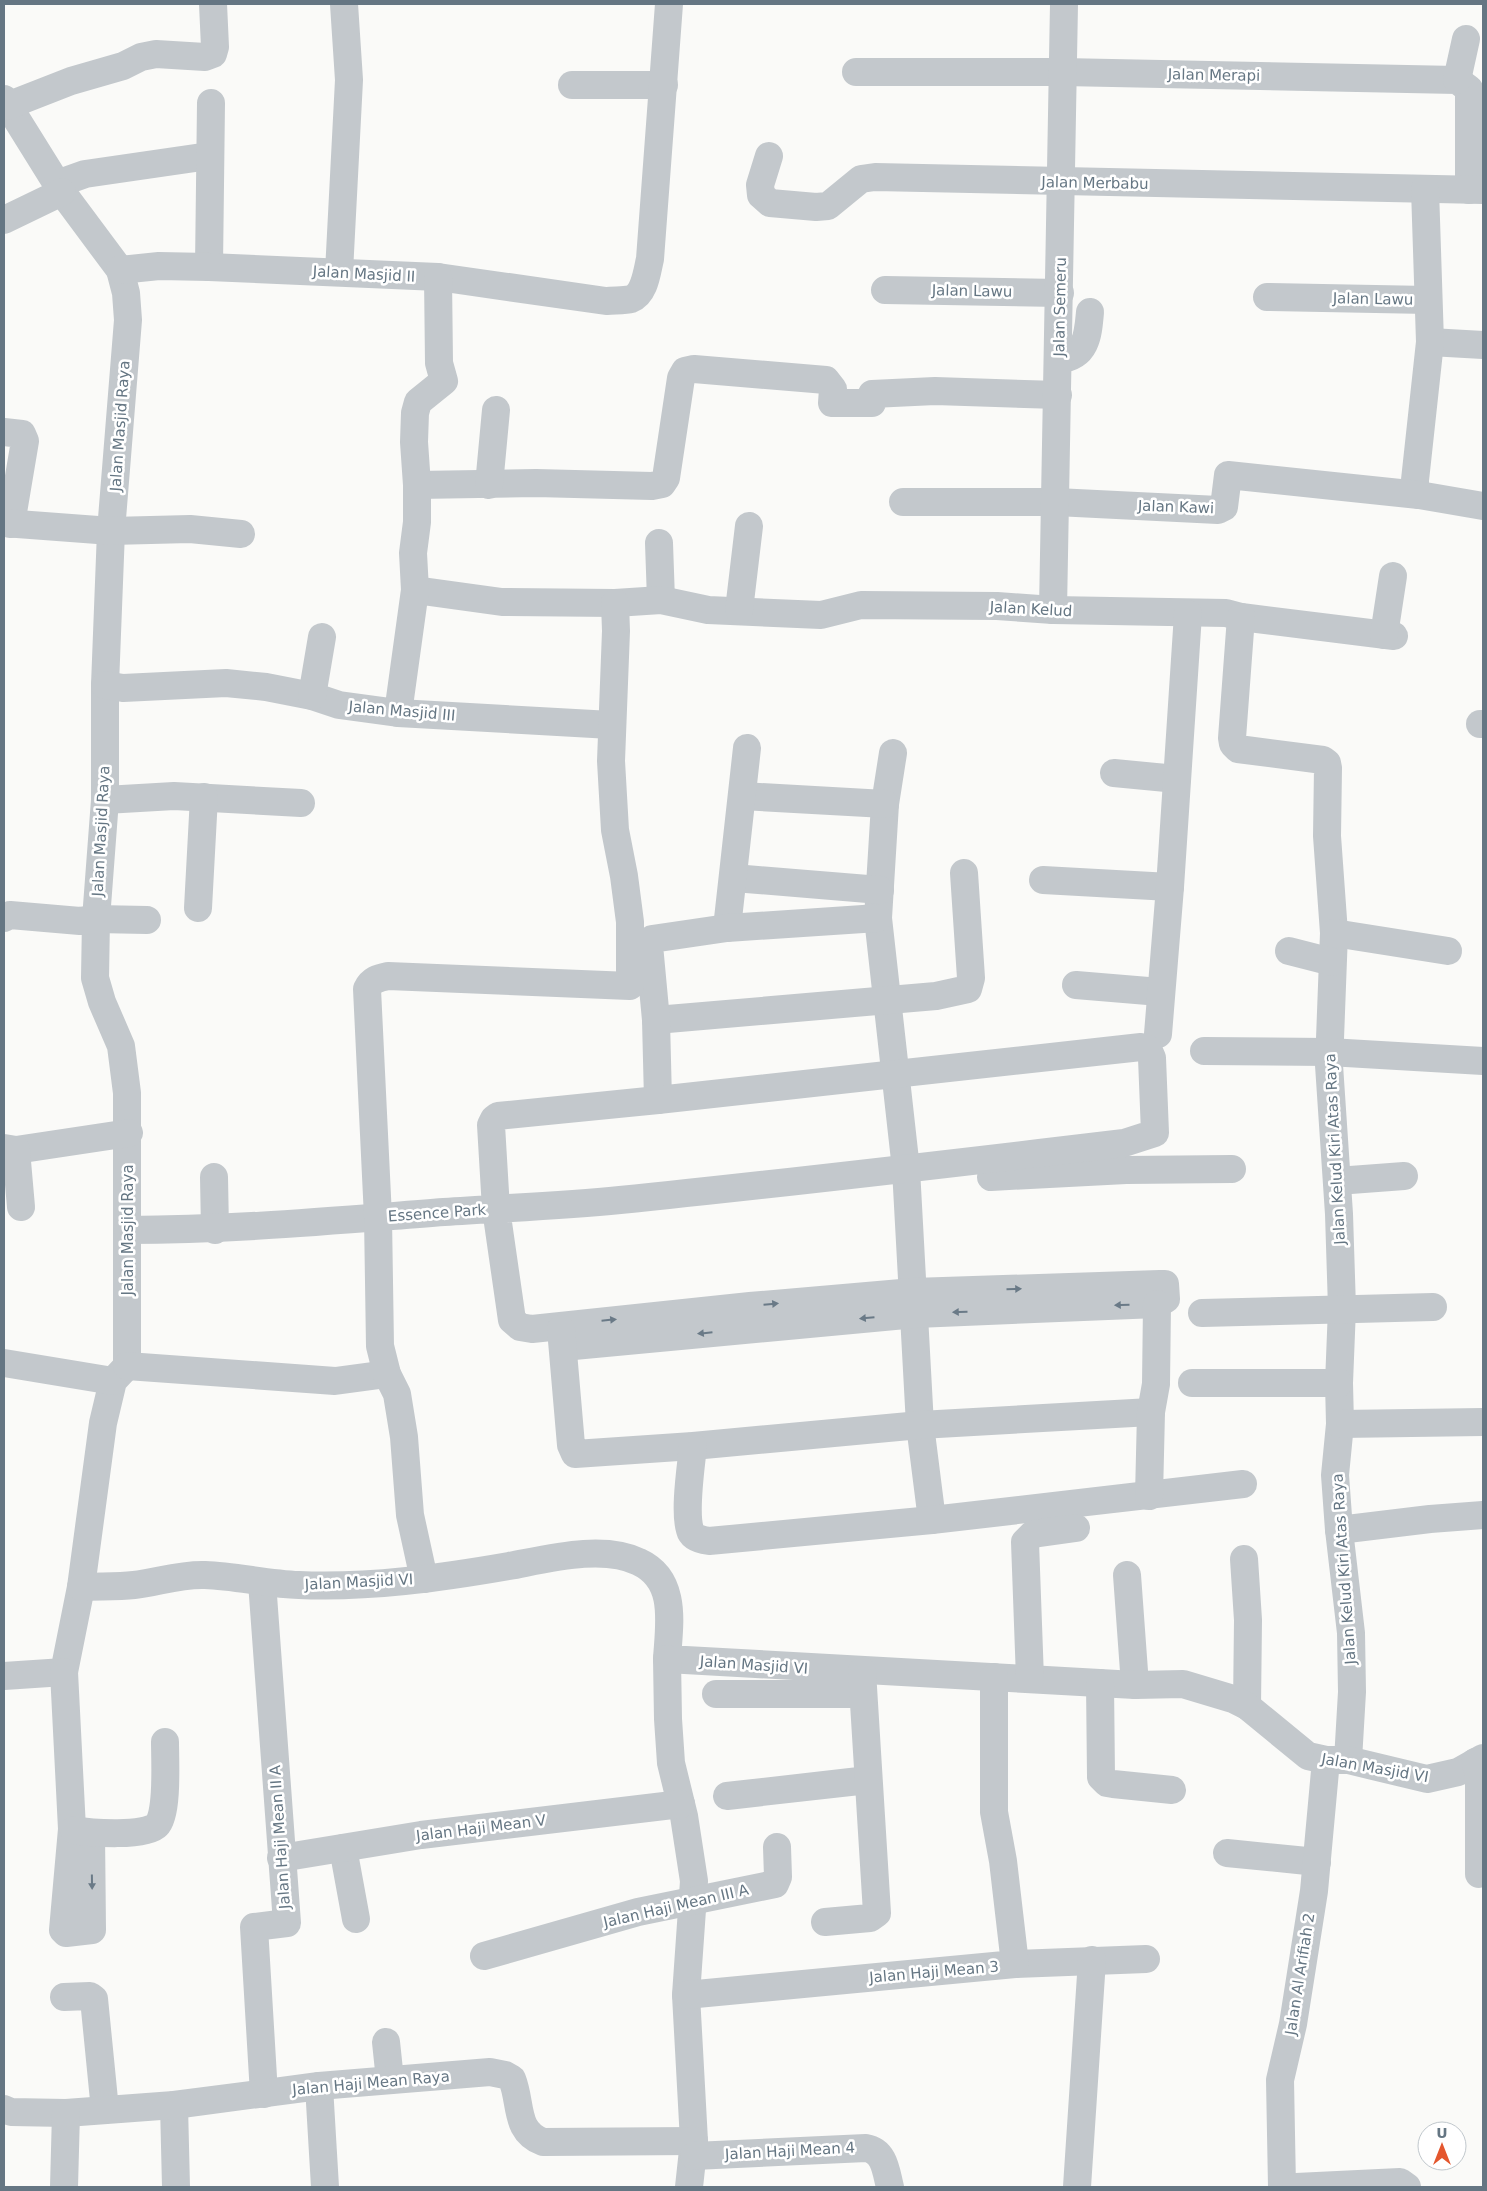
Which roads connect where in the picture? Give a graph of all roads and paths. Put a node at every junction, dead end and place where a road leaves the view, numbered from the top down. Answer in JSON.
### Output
{"nodes":[{"id":1,"x":213,"y":4,"type":"edge"},
{"id":2,"x":344,"y":4,"type":"edge"},
{"id":3,"x":669,"y":4,"type":"edge"},
{"id":4,"x":1064,"y":4,"type":"edge"},
{"id":5,"x":1466,"y":39,"type":"dead end"},
{"id":6,"x":856,"y":72,"type":"dead end"},
{"id":7,"x":1063,"y":72,"type":"junction"},
{"id":8,"x":1456,"y":80,"type":"junction"},
{"id":9,"x":664,"y":84,"type":"junction"},
{"id":10,"x":572,"y":85,"type":"dead end"},
{"id":11,"x":6,"y":102,"type":"edge"},
{"id":12,"x":211,"y":102,"type":"dead end"},
{"id":13,"x":16,"y":140,"type":"edge"},
{"id":14,"x":210,"y":156,"type":"junction"},
{"id":15,"x":769,"y":156,"type":"dead end"},
{"id":16,"x":1061,"y":183,"type":"junction"},
{"id":17,"x":59,"y":188,"type":"junction"},
{"id":18,"x":1425,"y":189,"type":"junction"},
{"id":19,"x":1476,"y":190,"type":"edge"},
{"id":20,"x":4,"y":220,"type":"edge"},
{"id":21,"x":209,"y":267,"type":"junction"},
{"id":22,"x":120,"y":270,"type":"junction"},
{"id":23,"x":339,"y":272,"type":"junction"},
{"id":24,"x":438,"y":277,"type":"junction"},
{"id":25,"x":885,"y":290,"type":"dead end"},
{"id":26,"x":1060,"y":293,"type":"junction"},
{"id":27,"x":1267,"y":297,"type":"dead end"},
{"id":28,"x":1428,"y":300,"type":"junction"},
{"id":29,"x":1090,"y":312,"type":"dead end"},
{"id":30,"x":1430,"y":342,"type":"junction"},
{"id":31,"x":1483,"y":345,"type":"edge"},
{"id":32,"x":1059,"y":359,"type":"junction"},
{"id":33,"x":1058,"y":395,"type":"junction"},
{"id":34,"x":496,"y":410,"type":"dead end"},
{"id":35,"x":4,"y":432,"type":"edge"},
{"id":36,"x":418,"y":485,"type":"junction"},
{"id":37,"x":489,"y":485,"type":"junction"},
{"id":38,"x":1419,"y":495,"type":"junction"},
{"id":39,"x":903,"y":502,"type":"dead end"},
{"id":40,"x":1056,"y":502,"type":"junction"},
{"id":41,"x":1483,"y":506,"type":"edge"},
{"id":42,"x":8,"y":524,"type":"edge"},
{"id":43,"x":749,"y":526,"type":"dead end"},
{"id":44,"x":111,"y":531,"type":"junction"},
{"id":45,"x":241,"y":534,"type":"dead end"},
{"id":46,"x":659,"y":543,"type":"dead end"},
{"id":47,"x":1393,"y":576,"type":"dead end"},
{"id":48,"x":415,"y":590,"type":"junction"},
{"id":49,"x":661,"y":600,"type":"junction"},
{"id":50,"x":615,"y":603,"type":"junction"},
{"id":51,"x":739,"y":610,"type":"junction"},
{"id":52,"x":1053,"y":610,"type":"junction"},
{"id":53,"x":1188,"y":614,"type":"junction"},
{"id":54,"x":1241,"y":617,"type":"junction"},
{"id":55,"x":322,"y":638,"type":"dead end"},
{"id":56,"x":105,"y":685,"type":"junction"},
{"id":57,"x":312,"y":696,"type":"junction"},
{"id":58,"x":398,"y":713,"type":"junction"},
{"id":59,"x":611,"y":725,"type":"junction"},
{"id":60,"x":746,"y":748,"type":"dead end"},
{"id":61,"x":892,"y":753,"type":"dead end"},
{"id":62,"x":1114,"y":773,"type":"dead end"},
{"id":63,"x":1177,"y":779,"type":"junction"},
{"id":64,"x":742,"y":796,"type":"junction"},
{"id":65,"x":204,"y":797,"type":"junction"},
{"id":66,"x":105,"y":800,"type":"junction"},
{"id":67,"x":301,"y":803,"type":"dead end"},
{"id":68,"x":885,"y":804,"type":"junction"},
{"id":69,"x":964,"y":873,"type":"dead end"},
{"id":70,"x":734,"y":878,"type":"junction"},
{"id":71,"x":1043,"y":880,"type":"dead end"},
{"id":72,"x":1170,"y":887,"type":"junction"},
{"id":73,"x":880,"y":890,"type":"junction"},
{"id":74,"x":198,"y":908,"type":"dead end"},
{"id":75,"x":4,"y":918,"type":"edge"},
{"id":76,"x":878,"y":918,"type":"junction"},
{"id":77,"x":96,"y":919,"type":"junction"},
{"id":78,"x":147,"y":920,"type":"dead end"},
{"id":79,"x":727,"y":928,"type":"junction"},
{"id":80,"x":1334,"y":934,"type":"junction"},
{"id":81,"x":1289,"y":951,"type":"dead end"},
{"id":82,"x":1448,"y":951,"type":"dead end"},
{"id":83,"x":1332,"y":962,"type":"junction"},
{"id":84,"x":1076,"y":985,"type":"dead end"},
{"id":85,"x":1160,"y":992,"type":"junction"},
{"id":86,"x":886,"y":1000,"type":"junction"},
{"id":87,"x":656,"y":1020,"type":"junction"},
{"id":88,"x":1158,"y":1034,"type":"dead end"},
{"id":89,"x":1204,"y":1051,"type":"dead end"},
{"id":90,"x":1329,"y":1052,"type":"junction"},
{"id":91,"x":1483,"y":1062,"type":"edge"},
{"id":92,"x":897,"y":1074,"type":"junction"},
{"id":93,"x":658,"y":1100,"type":"junction"},
{"id":94,"x":128,"y":1133,"type":"junction"},
{"id":95,"x":10,"y":1149,"type":"edge"},
{"id":96,"x":1232,"y":1169,"type":"dead end"},
{"id":97,"x":1404,"y":1176,"type":"dead end"},
{"id":98,"x":214,"y":1177,"type":"dead end"},
{"id":99,"x":907,"y":1177,"type":"junction"},
{"id":100,"x":1337,"y":1181,"type":"junction"},
{"id":101,"x":21,"y":1207,"type":"dead end"},
{"id":102,"x":496,"y":1209,"type":"junction"},
{"id":103,"x":378,"y":1217,"type":"junction"},
{"id":104,"x":128,"y":1230,"type":"junction"},
{"id":105,"x":215,"y":1230,"type":"junction"},
{"id":106,"x":914,"y":1303,"type":"junction"},
{"id":107,"x":1433,"y":1307,"type":"dead end"},
{"id":108,"x":1342,"y":1308,"type":"junction"},
{"id":109,"x":1202,"y":1313,"type":"dead end"},
{"id":110,"x":562,"y":1336,"type":"junction"},
{"id":111,"x":4,"y":1363,"type":"edge"},
{"id":112,"x":120,"y":1374,"type":"junction"},
{"id":113,"x":387,"y":1374,"type":"junction"},
{"id":114,"x":1192,"y":1383,"type":"dead end"},
{"id":115,"x":1338,"y":1383,"type":"junction"},
{"id":116,"x":1151,"y":1412,"type":"junction"},
{"id":117,"x":1483,"y":1422,"type":"edge"},
{"id":118,"x":1340,"y":1424,"type":"junction"},
{"id":119,"x":920,"y":1425,"type":"junction"},
{"id":120,"x":692,"y":1446,"type":"junction"},
{"id":121,"x":1243,"y":1484,"type":"dead end"},
{"id":122,"x":1149,"y":1496,"type":"junction"},
{"id":123,"x":1483,"y":1516,"type":"edge"},
{"id":124,"x":932,"y":1520,"type":"junction"},
{"id":125,"x":1076,"y":1528,"type":"dead end"},
{"id":126,"x":1338,"y":1530,"type":"junction"},
{"id":127,"x":1244,"y":1559,"type":"dead end"},
{"id":128,"x":1128,"y":1575,"type":"dead end"},
{"id":129,"x":424,"y":1579,"type":"junction"},
{"id":130,"x":262,"y":1582,"type":"junction"},
{"id":131,"x":81,"y":1587,"type":"junction"},
{"id":132,"x":667,"y":1659,"type":"junction"},
{"id":133,"x":64,"y":1672,"type":"junction"},
{"id":134,"x":1134,"y":1672,"type":"junction"},
{"id":135,"x":4,"y":1676,"type":"edge"},
{"id":136,"x":994,"y":1677,"type":"junction"},
{"id":137,"x":1030,"y":1679,"type":"junction"},
{"id":138,"x":862,"y":1682,"type":"junction"},
{"id":139,"x":1100,"y":1683,"type":"junction"},
{"id":140,"x":716,"y":1694,"type":"dead end"},
{"id":141,"x":1247,"y":1706,"type":"junction"},
{"id":142,"x":165,"y":1742,"type":"dead end"},
{"id":143,"x":1337,"y":1760,"type":"junction"},
{"id":144,"x":1479,"y":1760,"type":"edge"},
{"id":145,"x":868,"y":1780,"type":"junction"},
{"id":146,"x":1172,"y":1790,"type":"dead end"},
{"id":147,"x":728,"y":1796,"type":"dead end"},
{"id":148,"x":682,"y":1804,"type":"junction"},
{"id":149,"x":777,"y":1847,"type":"dead end"},
{"id":150,"x":343,"y":1848,"type":"junction"},
{"id":151,"x":1227,"y":1853,"type":"dead end"},
{"id":152,"x":281,"y":1858,"type":"junction"},
{"id":153,"x":1317,"y":1862,"type":"junction"},
{"id":154,"x":1479,"y":1874,"type":"dead end"},
{"id":155,"x":692,"y":1902,"type":"junction"},
{"id":156,"x":356,"y":1919,"type":"dead end"},
{"id":157,"x":825,"y":1922,"type":"dead end"},
{"id":158,"x":484,"y":1956,"type":"dead end"},
{"id":159,"x":1146,"y":1959,"type":"dead end"},
{"id":160,"x":1092,"y":1960,"type":"junction"},
{"id":161,"x":1015,"y":1964,"type":"junction"},
{"id":162,"x":686,"y":1995,"type":"junction"},
{"id":163,"x":64,"y":1997,"type":"dead end"},
{"id":164,"x":386,"y":2042,"type":"dead end"},
{"id":165,"x":390,"y":2080,"type":"junction"},
{"id":166,"x":319,"y":2086,"type":"junction"},
{"id":167,"x":264,"y":2094,"type":"junction"},
{"id":168,"x":174,"y":2105,"type":"junction"},
{"id":169,"x":4,"y":2109,"type":"edge"},
{"id":170,"x":105,"y":2110,"type":"junction"},
{"id":171,"x":66,"y":2113,"type":"junction"},
{"id":172,"x":694,"y":2149,"type":"junction"},
{"id":173,"x":64,"y":2187,"type":"edge"},
{"id":174,"x":176,"y":2187,"type":"edge"},
{"id":175,"x":325,"y":2187,"type":"edge"},
{"id":176,"x":689,"y":2187,"type":"edge"},
{"id":177,"x":890,"y":2187,"type":"edge"},
{"id":178,"x":1077,"y":2187,"type":"edge"},
{"id":179,"x":1282,"y":2187,"type":"edge"},
{"id":180,"x":1296,"y":2187,"type":"edge"},
{"id":181,"x":1407,"y":2187,"type":"edge"}],
"edges":[{"from":1,"to":11,"type":"street"},
{"from":2,"to":23,"type":"street"},
{"from":3,"to":9,"type":"street"},
{"from":4,"to":7,"type":"street","name":"Jalan Semeru"},
{"from":5,"to":8,"type":"street"},
{"from":6,"to":7,"type":"street","name":"Jalan Merapi"},
{"from":7,"to":8,"type":"street","name":"Jalan Merapi"},
{"from":7,"to":16,"type":"street","name":"Jalan Semeru"},
{"from":8,"to":19,"type":"street"},
{"from":9,"to":10,"type":"street"},
{"from":9,"to":24,"type":"street","name":"Jalan Masjid II"},
{"from":11,"to":13,"type":"street","name":"Jalan Masjid Raya"},
{"from":12,"to":14,"type":"street"},
{"from":13,"to":17,"type":"street","name":"Jalan Masjid Raya"},
{"from":14,"to":17,"type":"street"},
{"from":14,"to":21,"type":"street"},
{"from":15,"to":16,"type":"street","name":"Jalan Merbabu"},
{"from":16,"to":18,"type":"street","name":"Jalan Merbabu"},
{"from":16,"to":26,"type":"street","name":"Jalan Semeru"},
{"from":17,"to":20,"type":"street"},
{"from":17,"to":22,"type":"street","name":"Jalan Masjid Raya"},
{"from":18,"to":19,"type":"street","name":"Jalan Merbabu"},
{"from":18,"to":28,"type":"street","name":"Jalan Lawu"},
{"from":21,"to":22,"type":"street","name":"Jalan Masjid II"},
{"from":21,"to":23,"type":"street","name":"Jalan Masjid II"},
{"from":22,"to":44,"type":"street","name":"Jalan Masjid Raya"},
{"from":23,"to":24,"type":"street","name":"Jalan Masjid II"},
{"from":24,"to":36,"type":"street"},
{"from":25,"to":26,"type":"street","name":"Jalan Lawu"},
{"from":26,"to":32,"type":"street","name":"Jalan Semeru"},
{"from":27,"to":28,"type":"street","name":"Jalan Lawu"},
{"from":28,"to":30,"type":"street"},
{"from":29,"to":32,"type":"street"},
{"from":30,"to":31,"type":"street"},
{"from":30,"to":38,"type":"street"},
{"from":32,"to":33,"type":"street","name":"Jalan Semeru"},
{"from":33,"to":37,"type":"street"},
{"from":33,"to":40,"type":"street","name":"Jalan Semeru"},
{"from":34,"to":37,"type":"street"},
{"from":35,"to":42,"type":"street"},
{"from":36,"to":37,"type":"street"},
{"from":36,"to":48,"type":"street"},
{"from":38,"to":40,"type":"street","name":"Jalan Kawi"},
{"from":38,"to":41,"type":"street"},
{"from":39,"to":40,"type":"street","name":"Jalan Kawi"},
{"from":40,"to":52,"type":"street","name":"Jalan Semeru"},
{"from":42,"to":44,"type":"street"},
{"from":43,"to":51,"type":"street"},
{"from":44,"to":45,"type":"street"},
{"from":44,"to":56,"type":"street","name":"Jalan Masjid Raya"},
{"from":46,"to":49,"type":"street"},
{"from":47,"to":54,"type":"street","name":"Jalan Kelud"},
{"from":48,"to":50,"type":"street"},
{"from":48,"to":58,"type":"street"},
{"from":49,"to":50,"type":"street"},
{"from":49,"to":51,"type":"street"},
{"from":50,"to":59,"type":"street"},
{"from":51,"to":52,"type":"street","name":"Jalan Kelud"},
{"from":52,"to":53,"type":"street","name":"Jalan Kelud"},
{"from":53,"to":54,"type":"street","name":"Jalan Kelud"},
{"from":53,"to":63,"type":"street"},
{"from":54,"to":80,"type":"street","name":"Jalan Kelud Kiri Atas Raya"},
{"from":55,"to":57,"type":"street"},
{"from":56,"to":57,"type":"street","name":"Jalan Masjid III"},
{"from":56,"to":66,"type":"street","name":"Jalan Masjid Raya"},
{"from":57,"to":58,"type":"street","name":"Jalan Masjid III"},
{"from":58,"to":59,"type":"street","name":"Jalan Masjid III"},
{"from":59,"to":103,"type":"street"},
{"from":60,"to":64,"type":"street"},
{"from":61,"to":68,"type":"street"},
{"from":62,"to":63,"type":"street"},
{"from":63,"to":72,"type":"street"},
{"from":64,"to":68,"type":"street"},
{"from":64,"to":70,"type":"street"},
{"from":65,"to":66,"type":"street"},
{"from":65,"to":67,"type":"street"},
{"from":65,"to":74,"type":"street"},
{"from":66,"to":77,"type":"street","name":"Jalan Masjid Raya"},
{"from":68,"to":73,"type":"street"},
{"from":69,"to":86,"type":"street"},
{"from":70,"to":73,"type":"street"},
{"from":70,"to":79,"type":"street"},
{"from":71,"to":72,"type":"street"},
{"from":72,"to":85,"type":"street"},
{"from":73,"to":76,"type":"street"},
{"from":75,"to":77,"type":"street"},
{"from":76,"to":79,"type":"street"},
{"from":76,"to":86,"type":"street"},
{"from":77,"to":78,"type":"street"},
{"from":77,"to":94,"type":"street","name":"Jalan Masjid Raya"},
{"from":79,"to":87,"type":"street"},
{"from":80,"to":82,"type":"street"},
{"from":80,"to":83,"type":"street","name":"Jalan Kelud Kiri Atas Raya"},
{"from":81,"to":83,"type":"street"},
{"from":83,"to":90,"type":"street","name":"Jalan Kelud Kiri Atas Raya"},
{"from":84,"to":85,"type":"street"},
{"from":85,"to":88,"type":"street"},
{"from":86,"to":87,"type":"street"},
{"from":86,"to":92,"type":"street"},
{"from":87,"to":93,"type":"street"},
{"from":89,"to":90,"type":"street"},
{"from":90,"to":91,"type":"street"},
{"from":90,"to":100,"type":"street","name":"Jalan Kelud Kiri Atas Raya"},
{"from":92,"to":93,"type":"street"},
{"from":92,"to":99,"type":"street"},
{"from":92,"to":99,"type":"street"},
{"from":93,"to":102,"type":"street"},
{"from":94,"to":95,"type":"street"},
{"from":94,"to":104,"type":"street","name":"Jalan Masjid Raya"},
{"from":95,"to":101,"type":"street"},
{"from":96,"to":99,"type":"street"},
{"from":97,"to":100,"type":"street"},
{"from":98,"to":105,"type":"street"},
{"from":99,"to":102,"type":"street","name":"Essence Park"},
{"from":99,"to":106,"type":"street"},
{"from":100,"to":108,"type":"street","name":"Jalan Kelud Kiri Atas Raya"},
{"from":102,"to":103,"type":"street","name":"Essence Park"},
{"from":102,"to":110,"type":"street"},
{"from":103,"to":105,"type":"street","name":"Essence Park"},
{"from":103,"to":113,"type":"street"},
{"from":104,"to":105,"type":"street","name":"Essence Park"},
{"from":104,"to":112,"type":"street","name":"Jalan Masjid Raya"},
{"from":106,"to":110,"type":"street"},
{"from":106,"to":116,"type":"street"},
{"from":106,"to":119,"type":"street"},
{"from":107,"to":108,"type":"street"},
{"from":108,"to":109,"type":"street"},
{"from":108,"to":115,"type":"street","name":"Jalan Kelud Kiri Atas Raya"},
{"from":110,"to":120,"type":"street"},
{"from":111,"to":112,"type":"street"},
{"from":112,"to":113,"type":"street"},
{"from":112,"to":131,"type":"street","name":"Jalan Masjid Raya"},
{"from":113,"to":129,"type":"street"},
{"from":114,"to":115,"type":"street"},
{"from":115,"to":118,"type":"street","name":"Jalan Kelud Kiri Atas Raya"},
{"from":116,"to":119,"type":"street"},
{"from":116,"to":122,"type":"street"},
{"from":117,"to":118,"type":"street"},
{"from":118,"to":126,"type":"street","name":"Jalan Kelud Kiri Atas Raya"},
{"from":119,"to":120,"type":"street"},
{"from":119,"to":124,"type":"street"},
{"from":120,"to":124,"type":"street"},
{"from":121,"to":122,"type":"street"},
{"from":122,"to":124,"type":"street"},
{"from":123,"to":126,"type":"street"},
{"from":125,"to":137,"type":"street"},
{"from":126,"to":143,"type":"street","name":"Jalan Kelud Kiri Atas Raya"},
{"from":127,"to":141,"type":"street"},
{"from":128,"to":134,"type":"street"},
{"from":129,"to":130,"type":"street","name":"Jalan Masjid VI"},
{"from":129,"to":132,"type":"street","name":"Jalan Masjid VI"},
{"from":130,"to":131,"type":"street","name":"Jalan Masjid VI"},
{"from":130,"to":152,"type":"street","name":"Jalan Haji Mean II A"},
{"from":131,"to":133,"type":"street","name":"Jalan Masjid Raya"},
{"from":132,"to":138,"type":"street","name":"Jalan Masjid VI"},
{"from":132,"to":148,"type":"street"},
{"from":133,"to":135,"type":"street"},
{"from":133,"to":142,"type":"street","name":"Jalan Masjid Raya"},
{"from":134,"to":139,"type":"street","name":"Jalan Masjid VI"},
{"from":134,"to":141,"type":"street","name":"Jalan Masjid VI"},
{"from":136,"to":137,"type":"street","name":"Jalan Masjid VI"},
{"from":136,"to":138,"type":"street","name":"Jalan Masjid VI"},
{"from":136,"to":161,"type":"street","name":"Jalan Haji Mean 3"},
{"from":137,"to":139,"type":"street","name":"Jalan Masjid VI"},
{"from":138,"to":140,"type":"street"},
{"from":138,"to":145,"type":"street"},
{"from":139,"to":146,"type":"street"},
{"from":141,"to":143,"type":"street","name":"Jalan Masjid VI"},
{"from":143,"to":144,"type":"street","name":"Jalan Masjid VI"},
{"from":143,"to":153,"type":"street","name":"Jalan Al Arifiah 2"},
{"from":144,"to":154,"type":"street"},
{"from":145,"to":147,"type":"street"},
{"from":145,"to":157,"type":"street"},
{"from":148,"to":150,"type":"street","name":"Jalan Haji Mean V"},
{"from":148,"to":155,"type":"street"},
{"from":149,"to":155,"type":"street","name":"Jalan Haji Mean III A"},
{"from":150,"to":152,"type":"street","name":"Jalan Haji Mean V"},
{"from":150,"to":156,"type":"street"},
{"from":151,"to":153,"type":"street"},
{"from":152,"to":167,"type":"street","name":"Jalan Haji Mean II A"},
{"from":153,"to":179,"type":"street","name":"Jalan Al Arifiah 2"},
{"from":155,"to":158,"type":"street","name":"Jalan Haji Mean III A"},
{"from":155,"to":162,"type":"street"},
{"from":159,"to":160,"type":"street"},
{"from":160,"to":161,"type":"street"},
{"from":160,"to":178,"type":"street"},
{"from":161,"to":162,"type":"street","name":"Jalan Haji Mean 3"},
{"from":162,"to":172,"type":"street"},
{"from":163,"to":170,"type":"street"},
{"from":164,"to":165,"type":"street"},
{"from":165,"to":166,"type":"street","name":"Jalan Haji Mean Raya"},
{"from":165,"to":172,"type":"street","name":"Jalan Haji Mean Raya"},
{"from":166,"to":167,"type":"street","name":"Jalan Haji Mean Raya"},
{"from":166,"to":175,"type":"street"},
{"from":167,"to":168,"type":"street","name":"Jalan Haji Mean Raya"},
{"from":168,"to":170,"type":"street","name":"Jalan Haji Mean Raya"},
{"from":168,"to":174,"type":"street"},
{"from":169,"to":171,"type":"street","name":"Jalan Haji Mean Raya"},
{"from":170,"to":171,"type":"street","name":"Jalan Haji Mean Raya"},
{"from":171,"to":173,"type":"street"},
{"from":172,"to":176,"type":"street"},
{"from":172,"to":177,"type":"street","name":"Jalan Haji Mean 4"},
{"from":180,"to":181,"type":"street"}]}
